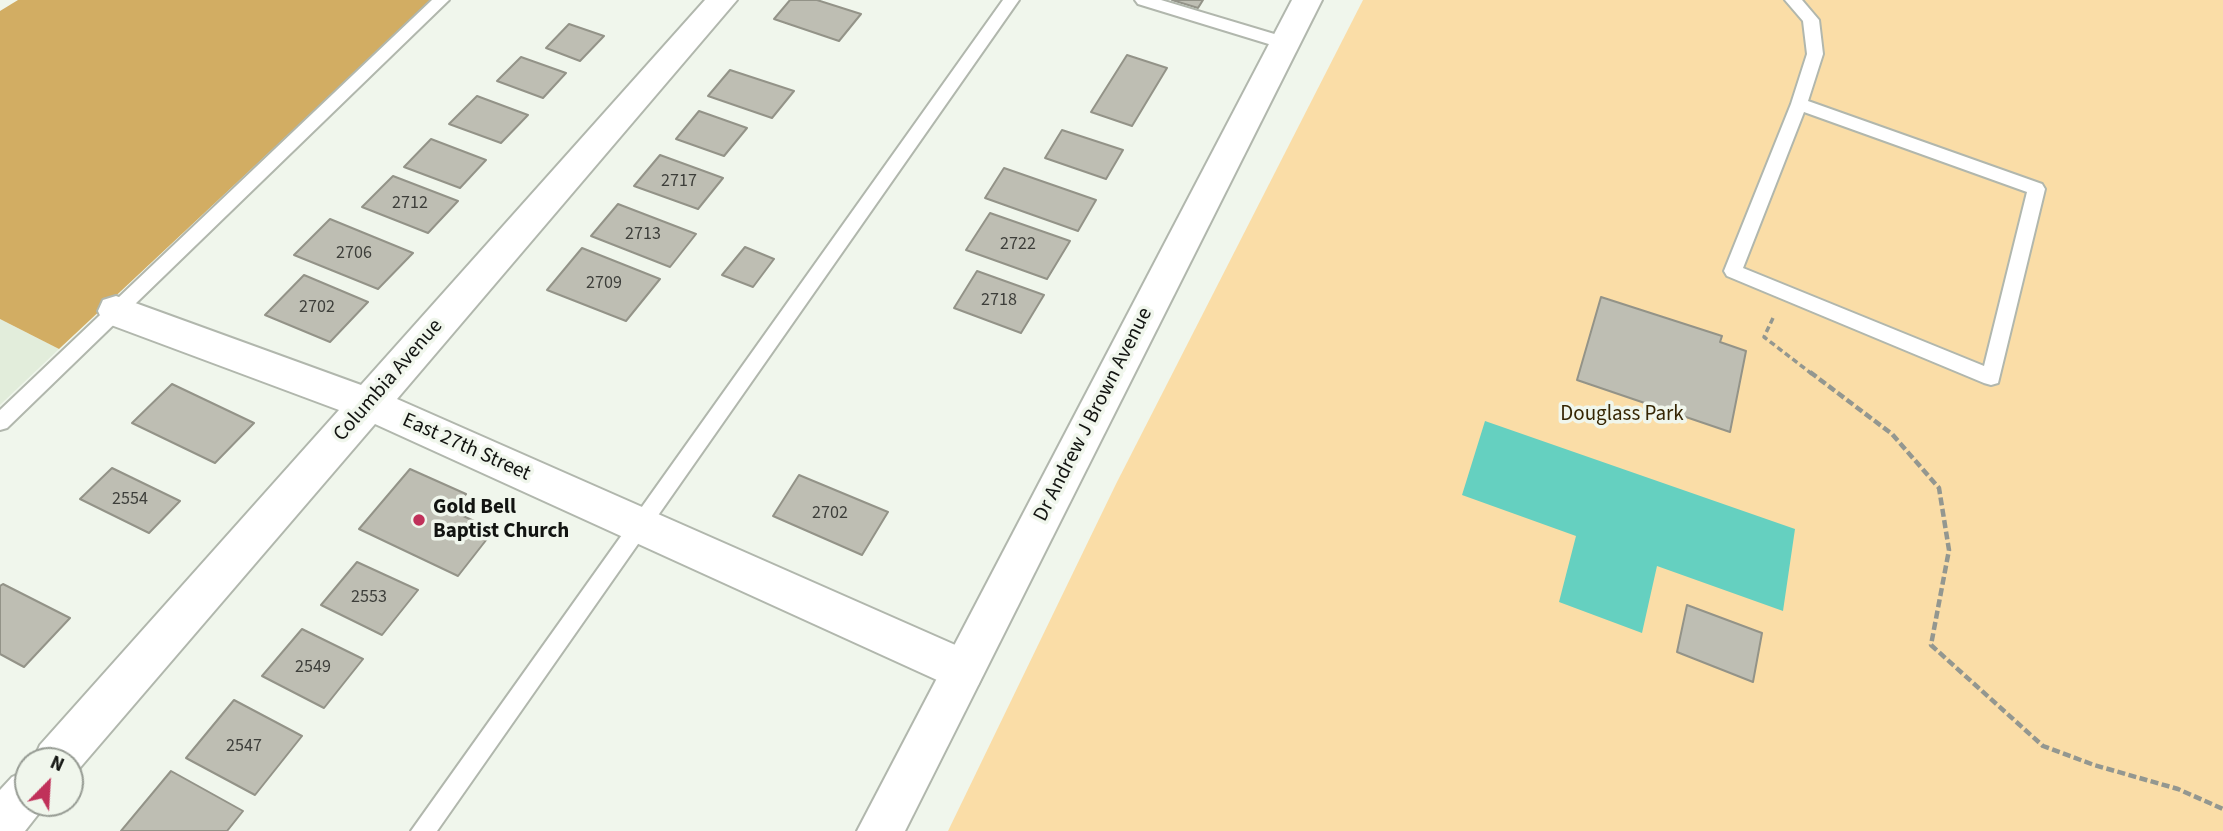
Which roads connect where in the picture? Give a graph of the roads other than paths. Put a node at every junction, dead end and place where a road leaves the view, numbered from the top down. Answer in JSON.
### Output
{"nodes":[{"id":1,"x":441,"y":0,"type":"edge"},
{"id":2,"x":722,"y":0,"type":"edge"},
{"id":3,"x":1011,"y":0,"type":"edge"},
{"id":4,"x":1143,"y":0,"type":"edge"},
{"id":5,"x":1307,"y":0,"type":"edge"},
{"id":6,"x":1793,"y":0,"type":"edge"},
{"id":7,"x":1285,"y":43,"type":"junction"},
{"id":8,"x":1799,"y":104,"type":"junction"},
{"id":9,"x":116,"y":311,"type":"junction"},
{"id":10,"x":369,"y":404,"type":"junction"},
{"id":11,"x":0,"y":422,"type":"edge"},
{"id":12,"x":638,"y":524,"type":"junction"},
{"id":13,"x":963,"y":670,"type":"junction"},
{"id":14,"x":68,"y":747,"type":"edge"},
{"id":15,"x":14,"y":809,"type":"edge"},
{"id":16,"x":0,"y":825,"type":"edge"},
{"id":17,"x":423,"y":831,"type":"edge"},
{"id":18,"x":880,"y":831,"type":"edge"}],
"edges":[{"from":1,"to":9,"type":"lane"},
{"from":2,"to":10,"type":"street","name":"Columbia Avenue"},
{"from":3,"to":12,"type":"lane"},
{"from":4,"to":7,"type":"lane"},
{"from":5,"to":7,"type":"street","name":"Dr Andrew J Brown Avenue"},
{"from":6,"to":8,"type":"lane"},
{"from":7,"to":13,"type":"street","name":"Dr Andrew J Brown Avenue"},
{"from":8,"to":8,"type":"lane"},
{"from":9,"to":10,"type":"street","name":"East 27th Street"},
{"from":9,"to":11,"type":"lane"},
{"from":10,"to":12,"type":"street","name":"East 27th Street"},
{"from":10,"to":14,"type":"street","name":"Columbia Avenue"},
{"from":12,"to":13,"type":"street","name":"East 27th Street"},
{"from":12,"to":17,"type":"lane"},
{"from":13,"to":18,"type":"street","name":"Dr Andrew J Brown Avenue"},
{"from":15,"to":16,"type":"street"}]}
